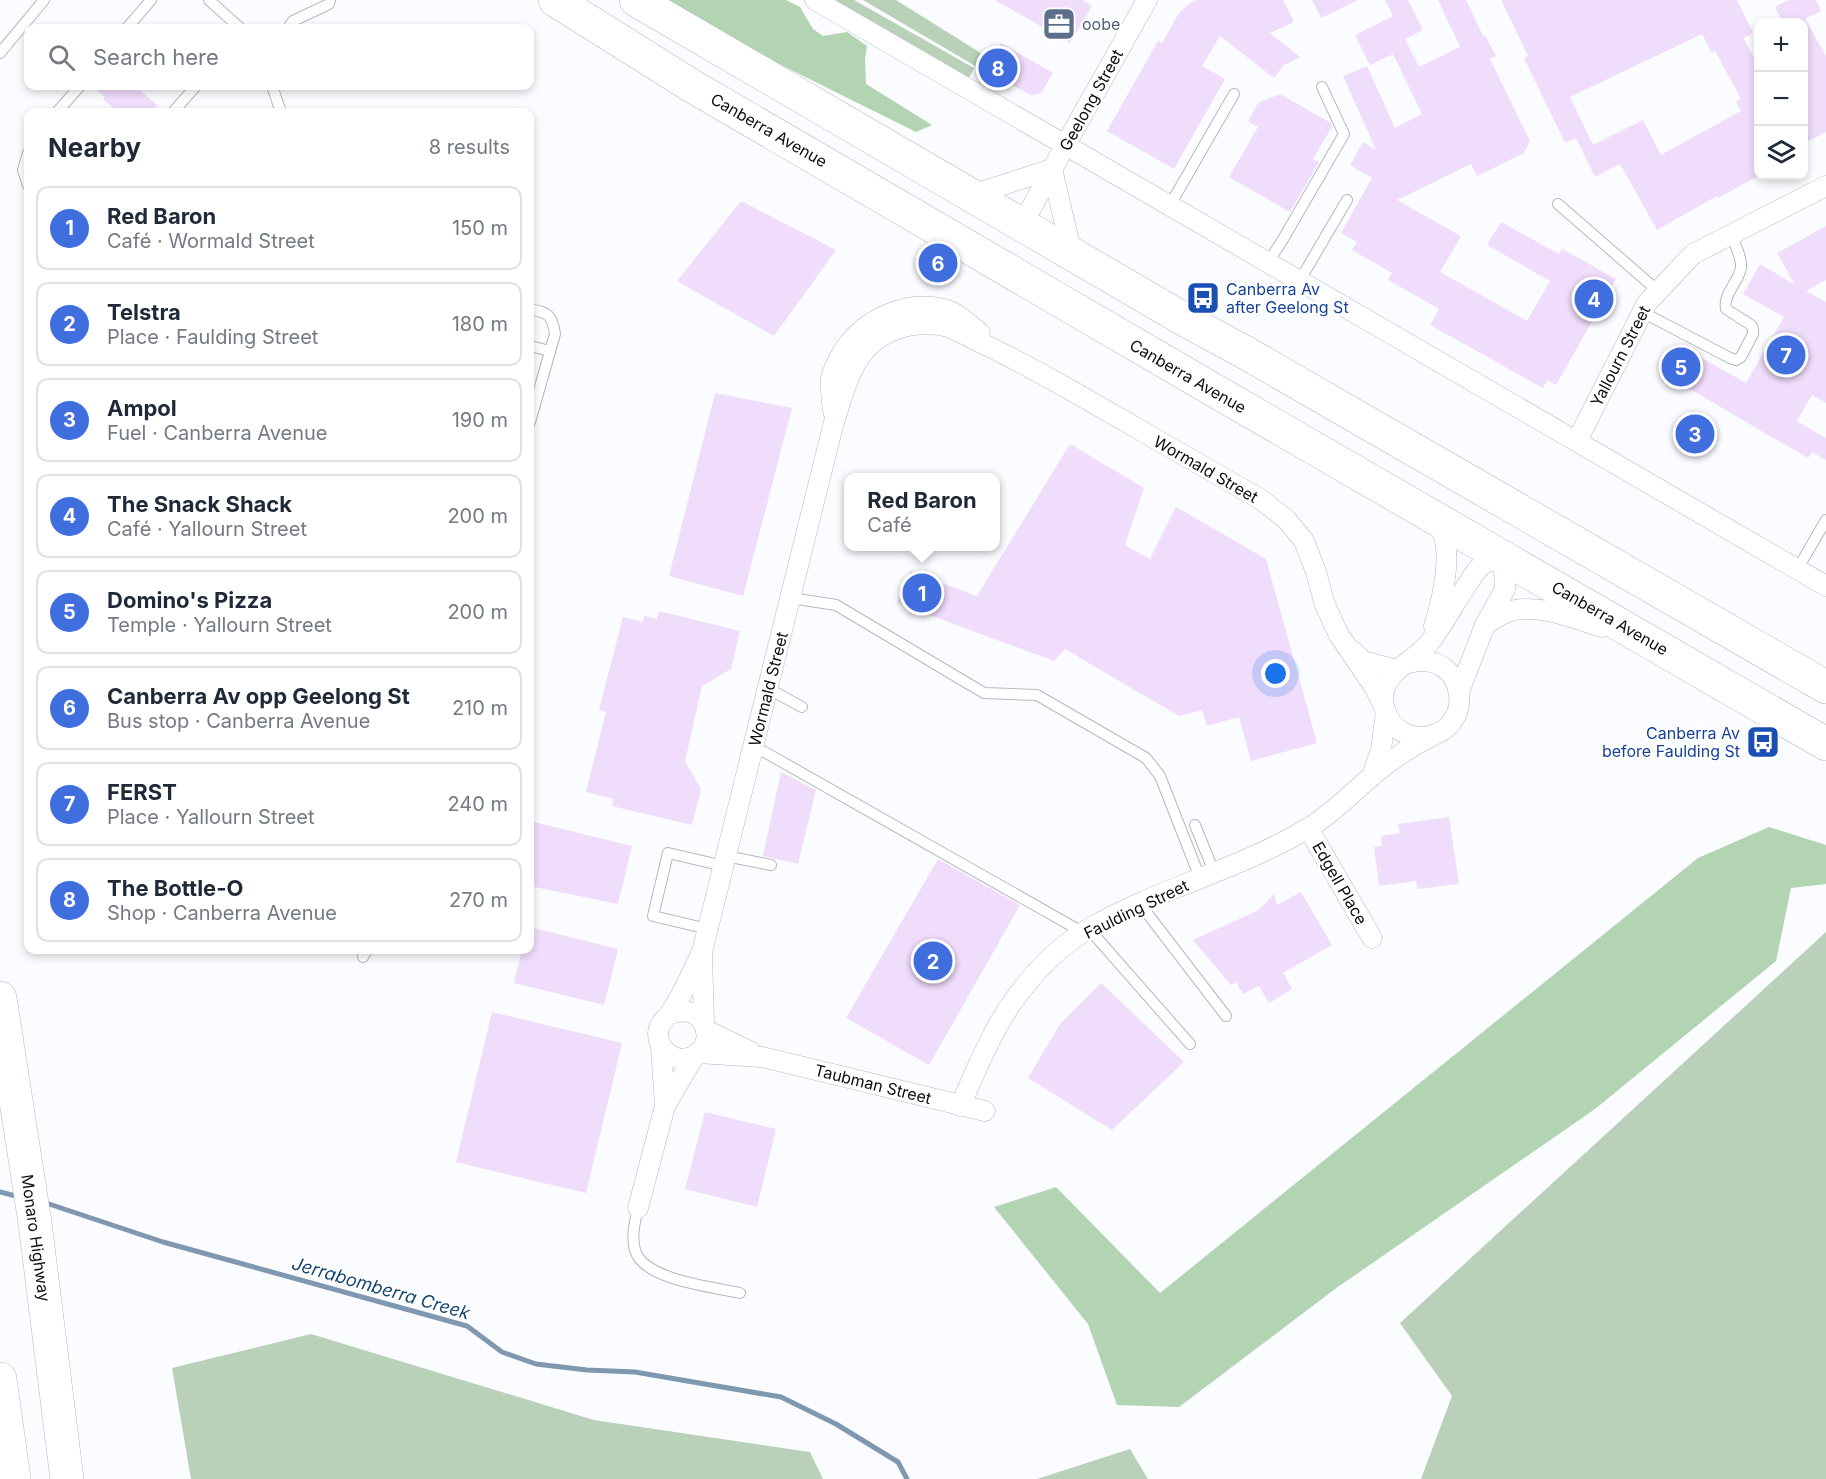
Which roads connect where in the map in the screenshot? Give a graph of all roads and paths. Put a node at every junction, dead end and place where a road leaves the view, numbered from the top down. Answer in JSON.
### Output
{"nodes":[{"id":1,"x":44,"y":0,"type":"edge"},
{"id":2,"x":151,"y":0,"type":"edge"},
{"id":3,"x":209,"y":0,"type":"edge"},
{"id":4,"x":330,"y":0,"type":"edge"},
{"id":5,"x":555,"y":0,"type":"edge"},
{"id":6,"x":636,"y":0,"type":"edge"},
{"id":7,"x":814,"y":0,"type":"edge"},
{"id":8,"x":1147,"y":0,"type":"edge"},
{"id":9,"x":24,"y":24,"type":"edge"},
{"id":10,"x":24,"y":24,"type":"edge"},
{"id":11,"x":130,"y":24,"type":"edge"},
{"id":12,"x":236,"y":24,"type":"edge"},
{"id":13,"x":291,"y":24,"type":"edge"},
{"id":14,"x":0,"y":53,"type":"edge"},
{"id":15,"x":1322,"y":87,"type":"dead end"},
{"id":16,"x":76,"y":90,"type":"edge"},
{"id":17,"x":192,"y":90,"type":"edge"},
{"id":18,"x":273,"y":90,"type":"edge"},
{"id":19,"x":1234,"y":94,"type":"dead end"},
{"id":20,"x":61,"y":108,"type":"edge"},
{"id":21,"x":177,"y":108,"type":"edge"},
{"id":22,"x":280,"y":108,"type":"edge"},
{"id":23,"x":1065,"y":144,"type":"junction"},
{"id":24,"x":1052,"y":169,"type":"junction"},
{"id":25,"x":1826,"y":186,"type":"edge"},
{"id":26,"x":972,"y":195,"type":"junction"},
{"id":27,"x":1347,"y":200,"type":"dead end"},
{"id":28,"x":1558,"y":204,"type":"dead end"},
{"id":29,"x":1170,"y":205,"type":"junction"},
{"id":30,"x":1022,"y":225,"type":"junction"},
{"id":31,"x":1731,"y":235,"type":"junction"},
{"id":32,"x":958,"y":241,"type":"junction"},
{"id":33,"x":1072,"y":254,"type":"junction"},
{"id":34,"x":1269,"y":262,"type":"junction"},
{"id":35,"x":1300,"y":280,"type":"junction"},
{"id":36,"x":1658,"y":291,"type":"junction"},
{"id":37,"x":1052,"y":296,"type":"junction"},
{"id":38,"x":534,"y":310,"type":"edge"},
{"id":39,"x":1642,"y":312,"type":"junction"},
{"id":40,"x":534,"y":347,"type":"edge"},
{"id":41,"x":550,"y":351,"type":"junction"},
{"id":42,"x":535,"y":383,"type":"edge"},
{"id":43,"x":1379,"y":430,"type":"junction"},
{"id":44,"x":1577,"y":441,"type":"junction"},
{"id":45,"x":1406,"y":501,"type":"junction"},
{"id":46,"x":1826,"y":520,"type":"edge"},
{"id":47,"x":1582,"y":547,"type":"junction"},
{"id":48,"x":1502,"y":556,"type":"junction"},
{"id":49,"x":1797,"y":570,"type":"junction"},
{"id":50,"x":1826,"y":586,"type":"edge"},
{"id":51,"x":791,"y":598,"type":"junction"},
{"id":52,"x":1485,"y":625,"type":"junction"},
{"id":53,"x":1339,"y":635,"type":"junction"},
{"id":54,"x":1429,"y":643,"type":"junction"},
{"id":55,"x":1653,"y":643,"type":"junction"},
{"id":56,"x":1402,"y":666,"type":"junction"},
{"id":57,"x":1826,"y":687,"type":"edge"},
{"id":58,"x":769,"y":688,"type":"junction"},
{"id":59,"x":1460,"y":692,"type":"junction"},
{"id":60,"x":802,"y":707,"type":"dead end"},
{"id":61,"x":1385,"y":709,"type":"junction"},
{"id":62,"x":1434,"y":735,"type":"junction"},
{"id":63,"x":1826,"y":744,"type":"edge"},
{"id":64,"x":754,"y":746,"type":"junction"},
{"id":65,"x":1372,"y":776,"type":"junction"},
{"id":66,"x":1195,"y":825,"type":"dead end"},
{"id":67,"x":1308,"y":828,"type":"junction"},
{"id":68,"x":725,"y":861,"type":"junction"},
{"id":69,"x":771,"y":865,"type":"dead end"},
{"id":70,"x":1207,"y":875,"type":"junction"},
{"id":71,"x":1140,"y":904,"type":"junction"},
{"id":72,"x":708,"y":929,"type":"junction"},
{"id":73,"x":1086,"y":931,"type":"junction"},
{"id":74,"x":1372,"y":938,"type":"dead end"},
{"id":75,"x":702,"y":952,"type":"junction"},
{"id":76,"x":0,"y":998,"type":"edge"},
{"id":77,"x":670,"y":1014,"type":"junction"},
{"id":78,"x":1226,"y":1016,"type":"dead end"},
{"id":79,"x":705,"y":1026,"type":"junction"},
{"id":80,"x":1190,"y":1044,"type":"dead end"},
{"id":81,"x":661,"y":1046,"type":"junction"},
{"id":82,"x":696,"y":1054,"type":"junction"},
{"id":83,"x":762,"y":1057,"type":"junction"},
{"id":84,"x":664,"y":1106,"type":"junction"},
{"id":85,"x":960,"y":1106,"type":"junction"},
{"id":86,"x":985,"y":1111,"type":"dead end"},
{"id":87,"x":638,"y":1208,"type":"joint"},
{"id":88,"x":740,"y":1293,"type":"dead end"},
{"id":89,"x":50,"y":1340,"type":"junction"},
{"id":90,"x":0,"y":1379,"type":"edge"},
{"id":91,"x":14,"y":1479,"type":"edge"},
{"id":92,"x":67,"y":1479,"type":"edge"},
{"id":93,"x":82,"y":1479,"type":"edge"}],
"edges":[{"from":1,"to":9,"type":"lane"},
{"from":2,"to":11,"type":"lane"},
{"from":3,"to":12,"type":"lane"},
{"from":4,"to":13,"type":"lane"},
{"from":5,"to":32,"type":"highway","name":"Canberra Avenue"},
{"from":6,"to":26,"type":"highway"},
{"from":7,"to":23,"type":"street"},
{"from":8,"to":23,"type":"street","name":"Geelong Street"},
{"from":10,"to":14,"type":"lane"},
{"from":15,"to":34,"type":"lane"},
{"from":16,"to":20,"type":"lane"},
{"from":17,"to":21,"type":"lane"},
{"from":18,"to":22,"type":"lane"},
{"from":19,"to":29,"type":"lane"},
{"from":23,"to":24,"type":"street","name":"Geelong Street"},
{"from":23,"to":29,"type":"street"},
{"from":24,"to":26,"type":"street","name":"Geelong Street"},
{"from":24,"to":30,"type":"street","name":"Geelong Street"},
{"from":24,"to":33,"type":"street"},
{"from":25,"to":31,"type":"street","name":"Yallourn Street"},
{"from":26,"to":30,"type":"highway"},
{"from":27,"to":35,"type":"lane"},
{"from":28,"to":36,"type":"lane"},
{"from":29,"to":34,"type":"street"},
{"from":30,"to":32,"type":"highway"},
{"from":30,"to":33,"type":"highway"},
{"from":30,"to":37,"type":"highway"},
{"from":31,"to":36,"type":"street","name":"Yallourn Street"},
{"from":31,"to":39,"type":"lane"},
{"from":32,"to":37,"type":"highway","name":"Canberra Avenue"},
{"from":33,"to":43,"type":"highway"},
{"from":34,"to":35,"type":"street"},
{"from":35,"to":44,"type":"street"},
{"from":36,"to":39,"type":"street","name":"Yallourn Street"},
{"from":37,"to":45,"type":"highway","name":"Canberra Avenue"},
{"from":38,"to":41,"type":"lane"},
{"from":39,"to":44,"type":"street","name":"Yallourn Street"},
{"from":40,"to":41,"type":"lane"},
{"from":41,"to":42,"type":"lane"},
{"from":43,"to":47,"type":"highway"},
{"from":43,"to":48,"type":"highway"},
{"from":44,"to":49,"type":"street"},
{"from":45,"to":48,"type":"highway","name":"Canberra Avenue"},
{"from":45,"to":54,"type":"street"},
{"from":46,"to":49,"type":"lane"},
{"from":47,"to":48,"type":"highway"},
{"from":47,"to":57,"type":"highway"},
{"from":48,"to":52,"type":"street"},
{"from":48,"to":54,"type":"street"},
{"from":48,"to":55,"type":"highway","name":"Canberra Avenue"},
{"from":49,"to":50,"type":"street"},
{"from":51,"to":53,"type":"street","name":"Wormald Street"},
{"from":51,"to":58,"type":"street","name":"Wormald Street"},
{"from":51,"to":70,"type":"lane"},
{"from":52,"to":55,"type":"street"},
{"from":52,"to":59,"type":"street"},
{"from":53,"to":56,"type":"street","name":"Wormald Street"},
{"from":53,"to":61,"type":"street","name":"Wormald Street"},
{"from":54,"to":56,"type":"street"},
{"from":55,"to":63,"type":"highway","name":"Canberra Avenue"},
{"from":56,"to":59,"type":"street"},
{"from":56,"to":61,"type":"street"},
{"from":58,"to":60,"type":"lane"},
{"from":58,"to":64,"type":"street","name":"Wormald Street"},
{"from":59,"to":62,"type":"street"},
{"from":61,"to":62,"type":"street"},
{"from":61,"to":65,"type":"street","name":"Faulding Street"},
{"from":62,"to":65,"type":"street","name":"Faulding Street"},
{"from":64,"to":68,"type":"street","name":"Wormald Street"},
{"from":64,"to":73,"type":"lane"},
{"from":65,"to":67,"type":"street","name":"Faulding Street"},
{"from":66,"to":70,"type":"lane"},
{"from":67,"to":70,"type":"street","name":"Faulding Street"},
{"from":67,"to":74,"type":"street","name":"Edgell Place"},
{"from":68,"to":69,"type":"lane"},
{"from":68,"to":72,"type":"street","name":"Wormald Street"},
{"from":68,"to":72,"type":"lane"},
{"from":70,"to":71,"type":"street","name":"Faulding Street"},
{"from":71,"to":73,"type":"street","name":"Faulding Street"},
{"from":71,"to":78,"type":"lane"},
{"from":72,"to":75,"type":"street","name":"Wormald Street"},
{"from":73,"to":80,"type":"lane"},
{"from":73,"to":85,"type":"street","name":"Faulding Street"},
{"from":75,"to":77,"type":"street","name":"Wormald Street"},
{"from":75,"to":79,"type":"street","name":"Wormald Street"},
{"from":76,"to":89,"type":"highway","name":"Monaro Highway"},
{"from":77,"to":79,"type":"street"},
{"from":77,"to":81,"type":"street","name":"Wormald Street"},
{"from":79,"to":82,"type":"street","name":"Wormald Street"},
{"from":79,"to":83,"type":"street","name":"Taubman Street"},
{"from":81,"to":82,"type":"street"},
{"from":81,"to":84,"type":"street","name":"Wormald Street"},
{"from":82,"to":83,"type":"street","name":"Taubman Street"},
{"from":82,"to":84,"type":"street","name":"Wormald Street"},
{"from":83,"to":85,"type":"street","name":"Taubman Street"},
{"from":84,"to":87,"type":"street","name":"Wormald Street"},
{"from":85,"to":86,"type":"street","name":"Taubman Street"},
{"from":87,"to":88,"type":"lane"},
{"from":89,"to":92,"type":"highway","name":"Monaro Highway"},
{"from":89,"to":93,"type":"highway"},
{"from":90,"to":91,"type":"highway"}]}
